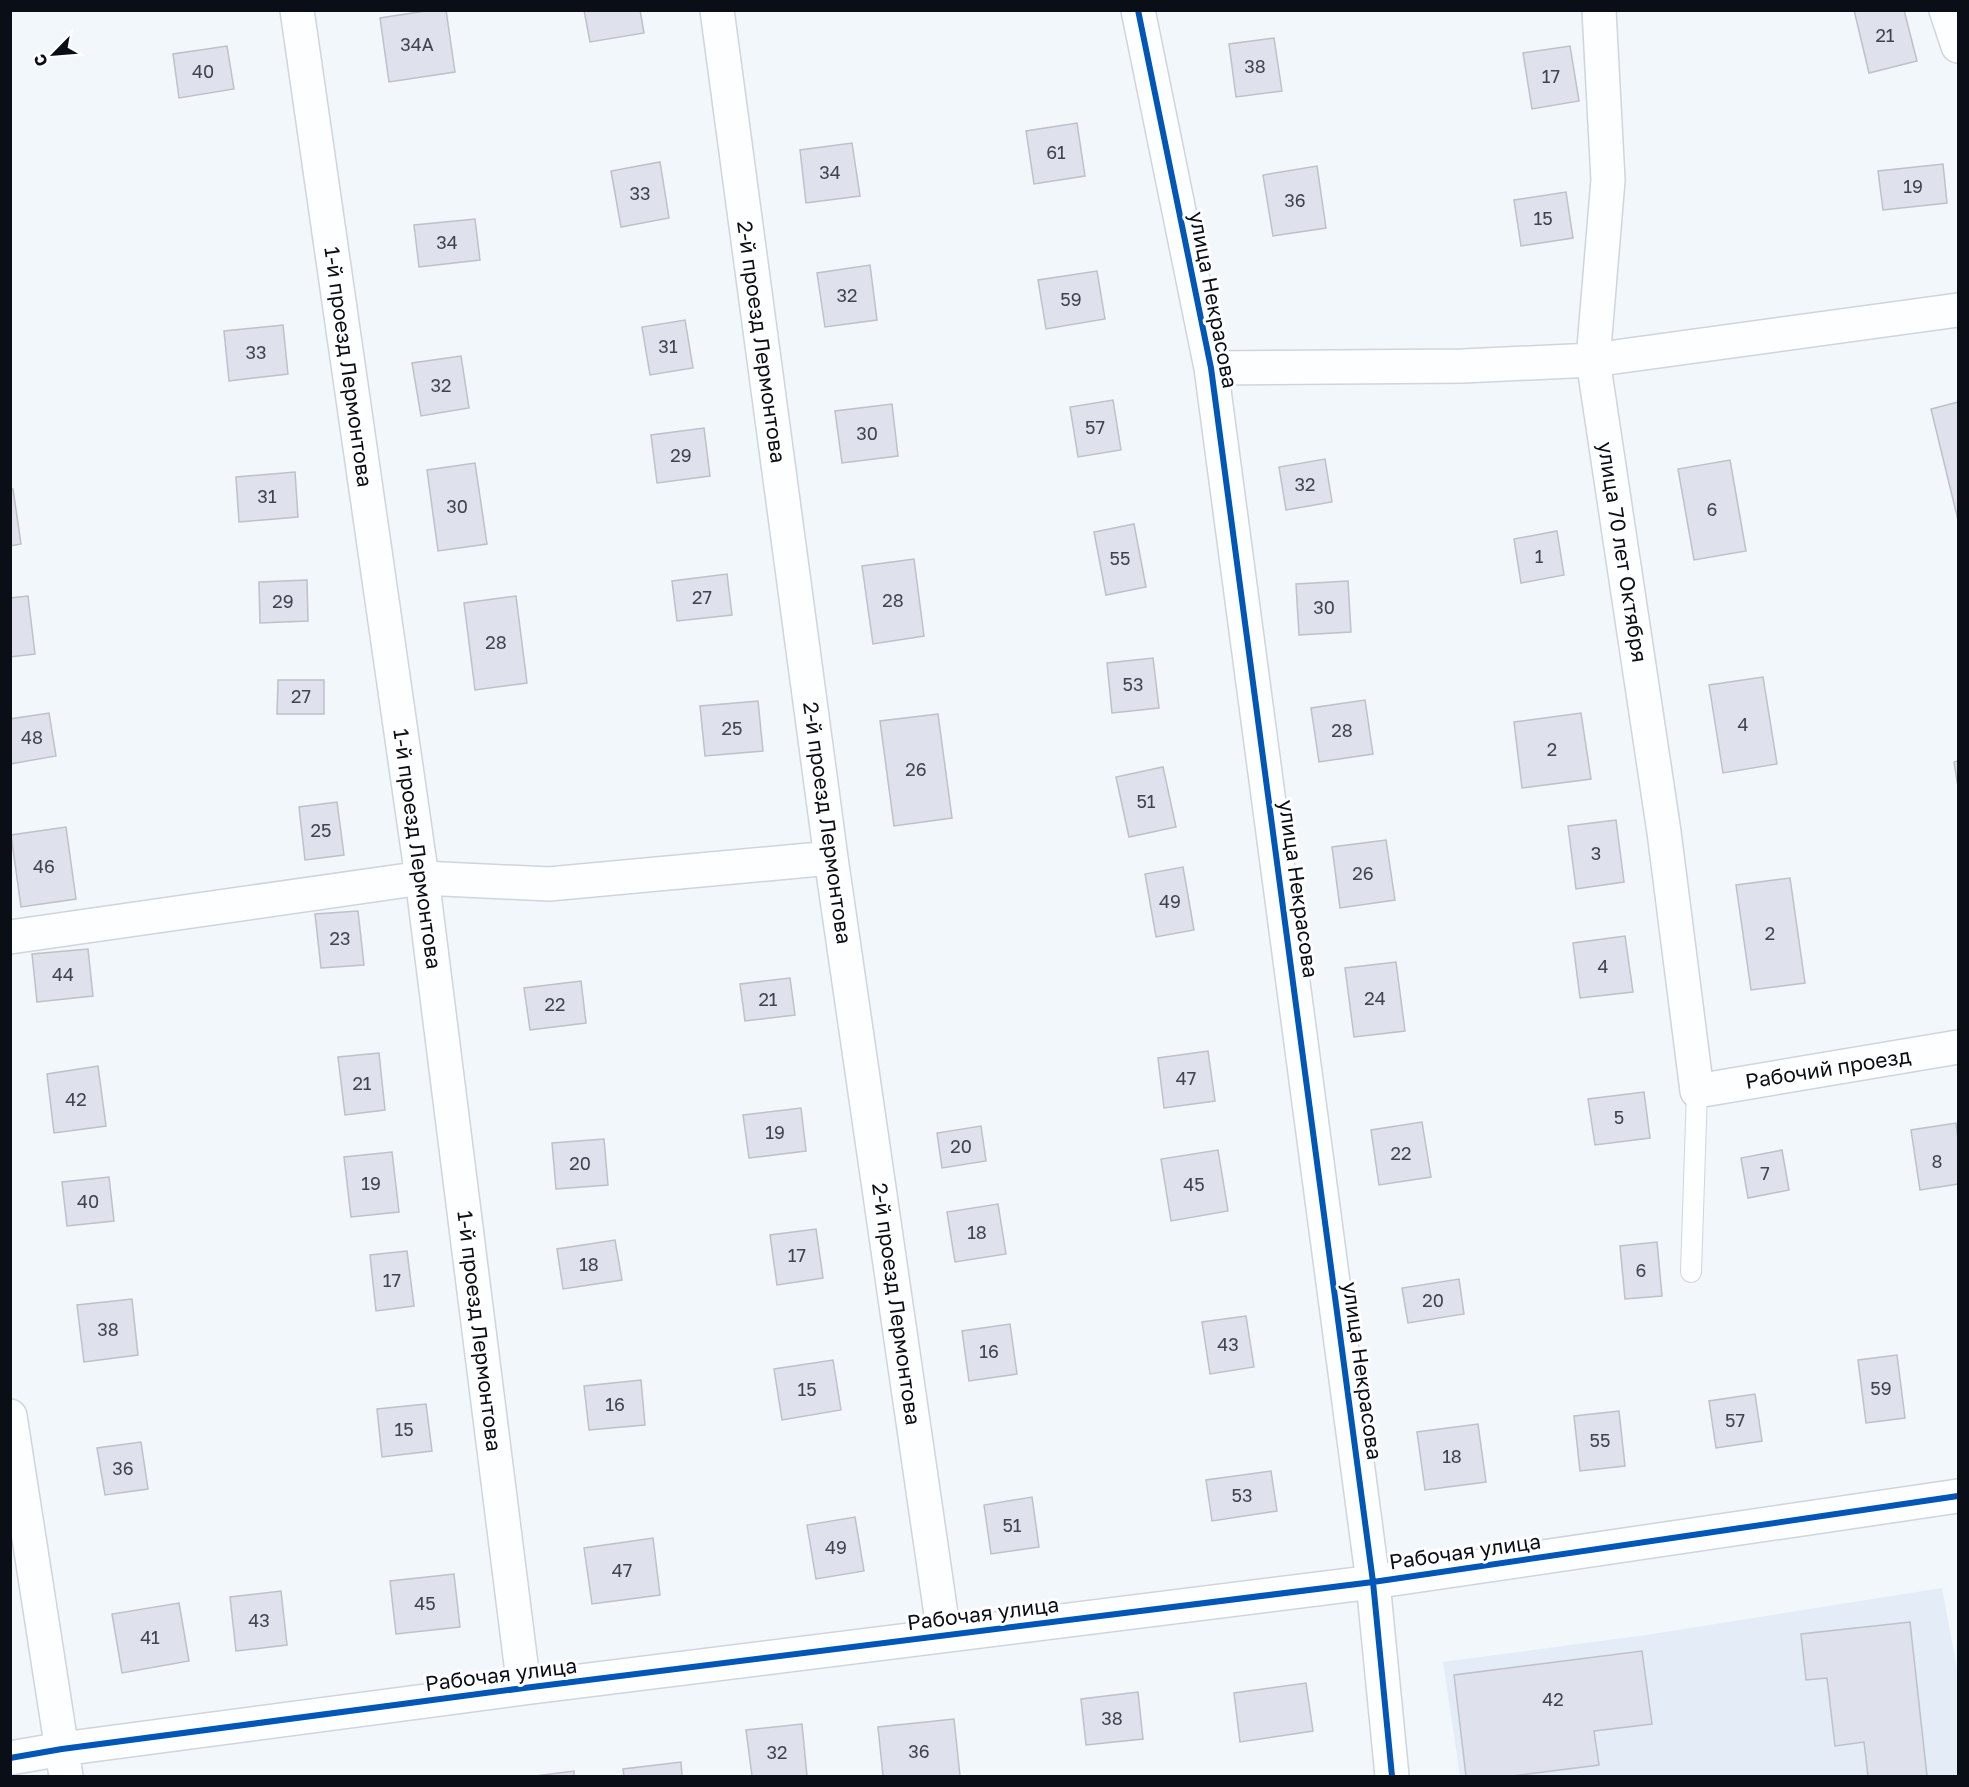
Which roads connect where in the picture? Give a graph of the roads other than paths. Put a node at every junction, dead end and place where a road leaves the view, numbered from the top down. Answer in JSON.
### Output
{"nodes":[{"id":1,"x":297,"y":10,"type":"edge"},
{"id":2,"x":717,"y":10,"type":"edge"},
{"id":3,"x":1138,"y":10,"type":"edge"},
{"id":4,"x":1599,"y":10,"type":"edge"},
{"id":5,"x":1946,"y":10,"type":"edge"},
{"id":6,"x":1959,"y":46,"type":"edge"},
{"id":7,"x":1959,"y":310,"type":"edge"},
{"id":8,"x":1593,"y":360,"type":"junction"},
{"id":9,"x":1211,"y":368,"type":"junction"},
{"id":10,"x":831,"y":858,"type":"junction"},
{"id":11,"x":422,"y":878,"type":"junction"},
{"id":12,"x":10,"y":937,"type":"edge"},
{"id":13,"x":1959,"y":1047,"type":"edge"},
{"id":14,"x":1697,"y":1091,"type":"junction"},
{"id":15,"x":1691,"y":1272,"type":"dead end"},
{"id":16,"x":10,"y":1416,"type":"edge"},
{"id":17,"x":1959,"y":1496,"type":"edge"},
{"id":18,"x":1373,"y":1582,"type":"junction"},
{"id":19,"x":944,"y":1635,"type":"junction"},
{"id":20,"x":524,"y":1688,"type":"junction"},
{"id":21,"x":10,"y":1758,"type":"edge"},
{"id":22,"x":64,"y":1763,"type":"edge"},
{"id":23,"x":1392,"y":1776,"type":"edge"}],
"edges":[{"from":1,"to":11,"type":"street","name":"1-й проезд Лермонтова"},
{"from":2,"to":10,"type":"street","name":"2-й проезд Лермонтова"},
{"from":3,"to":9,"type":"street","name":"улица Некрасова"},
{"from":4,"to":8,"type":"street","name":"улица 70 лет Октября"},
{"from":5,"to":6,"type":"street"},
{"from":7,"to":8,"type":"street"},
{"from":8,"to":9,"type":"street"},
{"from":8,"to":14,"type":"street","name":"улица 70 лет Октября"},
{"from":9,"to":18,"type":"street","name":"улица Некрасова"},
{"from":10,"to":11,"type":"street"},
{"from":10,"to":19,"type":"street","name":"2-й проезд Лермонтова"},
{"from":11,"to":12,"type":"street"},
{"from":11,"to":20,"type":"street","name":"1-й проезд Лермонтова"},
{"from":13,"to":14,"type":"street","name":"Рабочий проезд"},
{"from":14,"to":15,"type":"lane"},
{"from":16,"to":22,"type":"street"},
{"from":17,"to":18,"type":"street","name":"Рабочая улица"},
{"from":18,"to":19,"type":"street","name":"Рабочая улица"},
{"from":18,"to":23,"type":"street","name":"улица Некрасова"},
{"from":19,"to":20,"type":"street","name":"Рабочая улица"},
{"from":20,"to":22,"type":"street","name":"Рабочая улица"},
{"from":21,"to":22,"type":"street","name":"Рабочая улица"}]}
